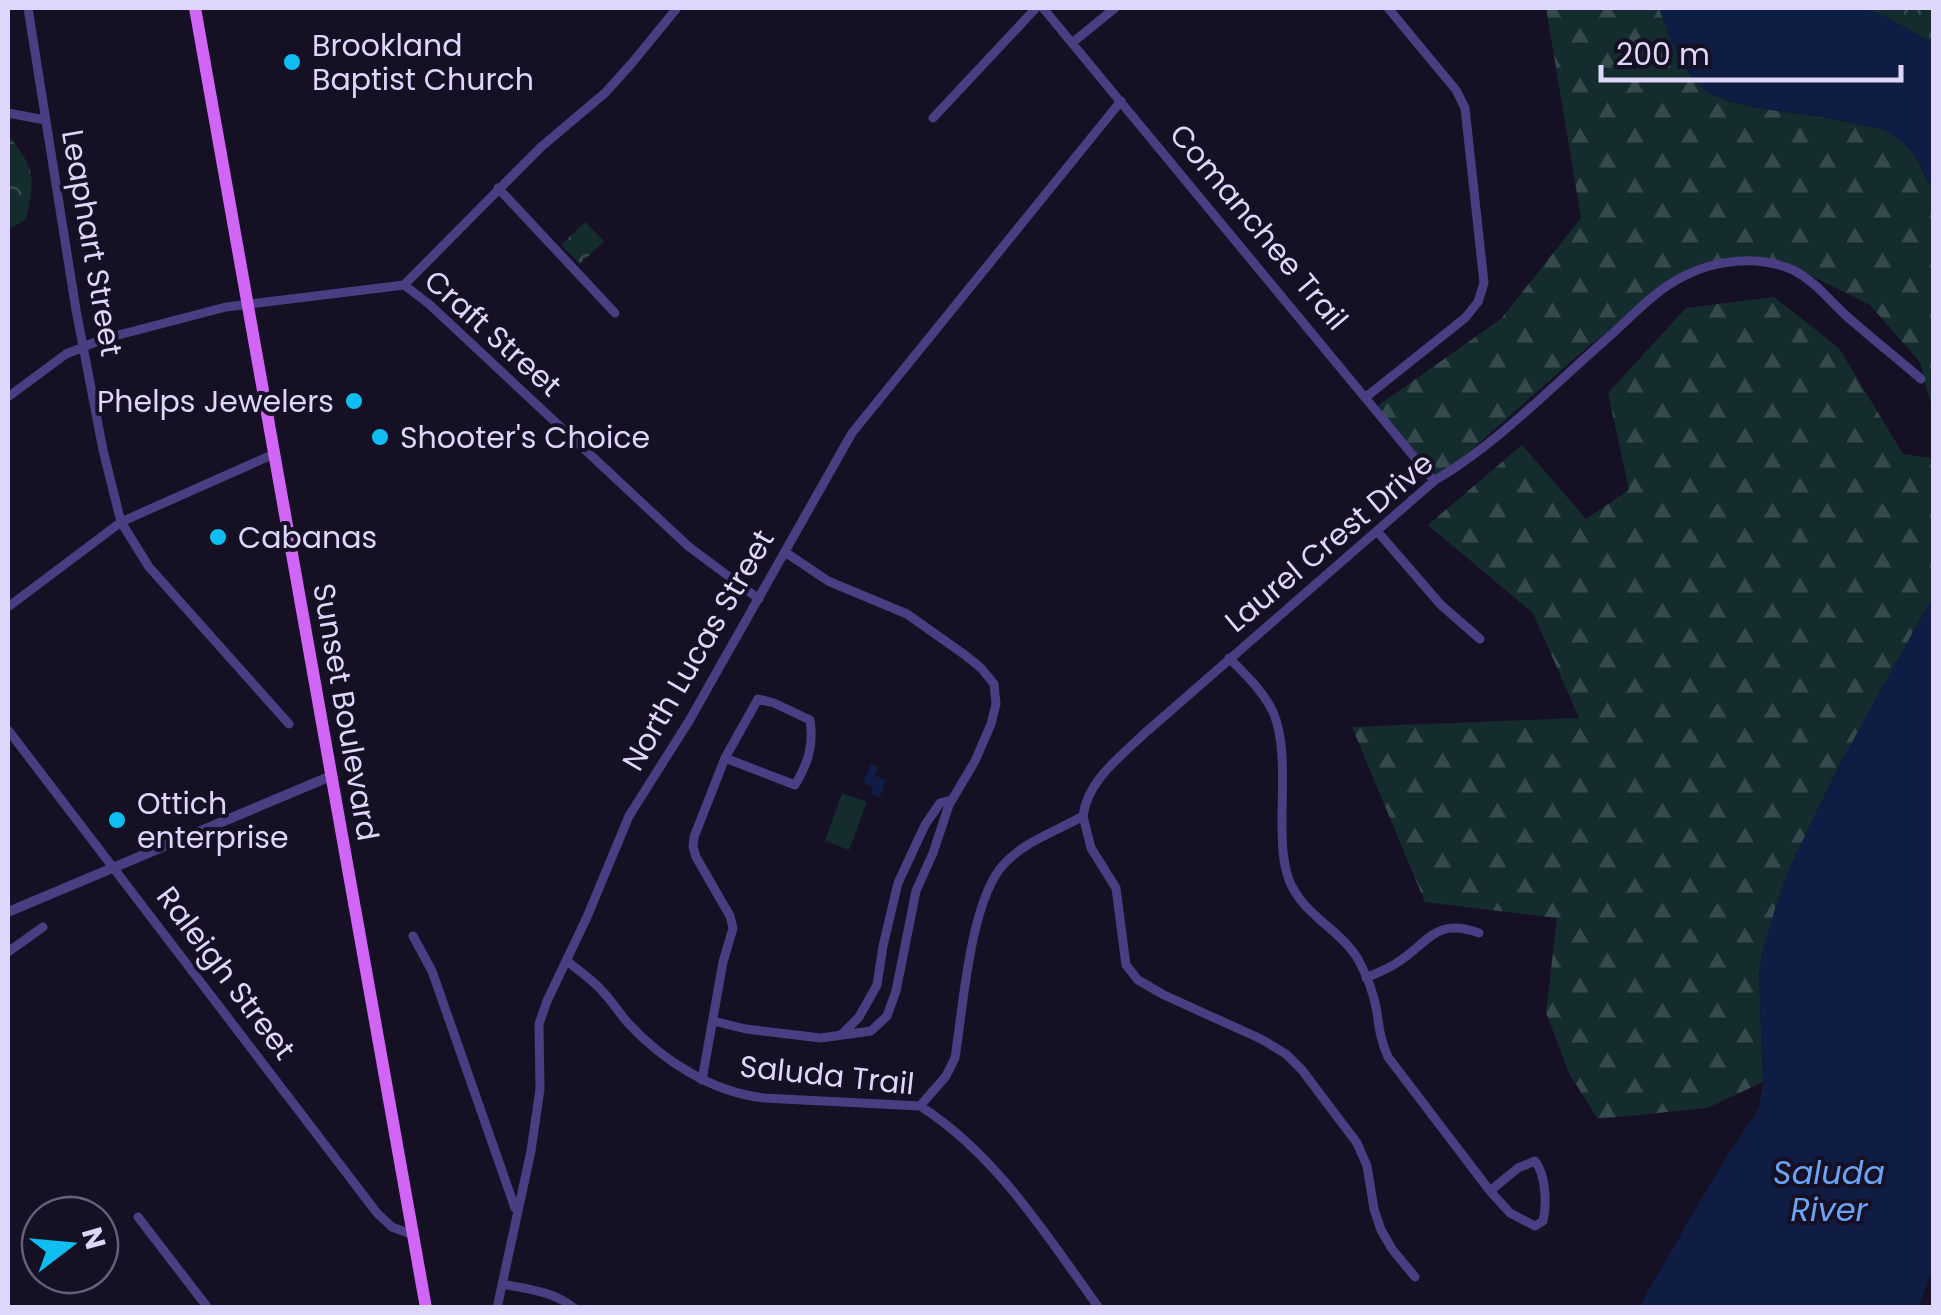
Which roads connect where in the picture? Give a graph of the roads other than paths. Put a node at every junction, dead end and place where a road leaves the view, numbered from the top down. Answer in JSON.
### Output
{"nodes":[{"id":1,"x":28,"y":8,"type":"edge"},
{"id":2,"x":195,"y":8,"type":"edge"},
{"id":3,"x":676,"y":8,"type":"edge"},
{"id":4,"x":1039,"y":8,"type":"edge"},
{"id":5,"x":1115,"y":8,"type":"edge"},
{"id":6,"x":1388,"y":8,"type":"edge"},
{"id":7,"x":1072,"y":43,"type":"junction"},
{"id":8,"x":1121,"y":101,"type":"junction"},
{"id":9,"x":8,"y":113,"type":"edge"},
{"id":10,"x":933,"y":118,"type":"dead end"},
{"id":11,"x":45,"y":120,"type":"junction"},
{"id":12,"x":498,"y":188,"type":"junction"},
{"id":13,"x":404,"y":285,"type":"junction"},
{"id":14,"x":248,"y":305,"type":"junction"},
{"id":15,"x":615,"y":313,"type":"dead end"},
{"id":16,"x":84,"y":346,"type":"junction"},
{"id":17,"x":1921,"y":379,"type":"dead end"},
{"id":18,"x":9,"y":393,"type":"edge"},
{"id":19,"x":1366,"y":398,"type":"junction"},
{"id":20,"x":274,"y":454,"type":"junction"},
{"id":21,"x":1434,"y":481,"type":"junction"},
{"id":22,"x":121,"y":522,"type":"junction"},
{"id":23,"x":1377,"y":531,"type":"junction"},
{"id":24,"x":785,"y":552,"type":"junction"},
{"id":25,"x":759,"y":599,"type":"junction"},
{"id":26,"x":8,"y":607,"type":"edge"},
{"id":27,"x":1480,"y":639,"type":"dead end"},
{"id":28,"x":1229,"y":658,"type":"junction"},
{"id":29,"x":290,"y":724,"type":"dead end"},
{"id":30,"x":8,"y":730,"type":"edge"},
{"id":31,"x":726,"y":758,"type":"junction"},
{"id":32,"x":331,"y":776,"type":"junction"},
{"id":33,"x":951,"y":800,"type":"junction"},
{"id":34,"x":1083,"y":816,"type":"junction"},
{"id":35,"x":114,"y":867,"type":"junction"},
{"id":36,"x":8,"y":912,"type":"edge"},
{"id":37,"x":43,"y":926,"type":"dead end"},
{"id":38,"x":1479,"y":933,"type":"dead end"},
{"id":39,"x":412,"y":936,"type":"dead end"},
{"id":40,"x":8,"y":952,"type":"edge"},
{"id":41,"x":567,"y":961,"type":"junction"},
{"id":42,"x":1366,"y":978,"type":"junction"},
{"id":43,"x":712,"y":1022,"type":"junction"},
{"id":44,"x":841,"y":1035,"type":"junction"},
{"id":45,"x":702,"y":1080,"type":"junction"},
{"id":46,"x":920,"y":1106,"type":"junction"},
{"id":47,"x":1490,"y":1192,"type":"junction"},
{"id":48,"x":516,"y":1210,"type":"junction"},
{"id":49,"x":138,"y":1217,"type":"dead end"},
{"id":50,"x":413,"y":1235,"type":"junction"},
{"id":51,"x":1416,"y":1277,"type":"dead end"},
{"id":52,"x":502,"y":1284,"type":"junction"},
{"id":53,"x":208,"y":1308,"type":"edge"},
{"id":54,"x":426,"y":1308,"type":"edge"},
{"id":55,"x":496,"y":1308,"type":"edge"},
{"id":56,"x":574,"y":1308,"type":"edge"},
{"id":57,"x":1099,"y":1308,"type":"edge"}],
"edges":[{"from":1,"to":11,"type":"street","name":"Leaphart Street"},
{"from":2,"to":14,"type":"main road","name":"Sunset Boulevard"},
{"from":3,"to":12,"type":"street"},
{"from":4,"to":7,"type":"street","name":"Comanchee Trail"},
{"from":4,"to":10,"type":"street"},
{"from":5,"to":7,"type":"street"},
{"from":6,"to":19,"type":"street"},
{"from":7,"to":8,"type":"street","name":"Comanchee Trail"},
{"from":8,"to":19,"type":"street","name":"Comanchee Trail"},
{"from":8,"to":24,"type":"street","name":"North Lucas Street"},
{"from":9,"to":11,"type":"street"},
{"from":11,"to":16,"type":"street","name":"Leaphart Street"},
{"from":12,"to":13,"type":"street"},
{"from":12,"to":15,"type":"street"},
{"from":13,"to":14,"type":"street","name":"Craft Street"},
{"from":13,"to":25,"type":"street","name":"Craft Street"},
{"from":14,"to":16,"type":"street","name":"Craft Street"},
{"from":14,"to":20,"type":"main road","name":"Sunset Boulevard"},
{"from":16,"to":18,"type":"street","name":"Craft Street"},
{"from":16,"to":22,"type":"street","name":"Leaphart Street"},
{"from":17,"to":21,"type":"street","name":"Laurel Crest Drive"},
{"from":19,"to":21,"type":"street","name":"Comanchee Trail"},
{"from":20,"to":22,"type":"street"},
{"from":20,"to":32,"type":"main road","name":"Sunset Boulevard"},
{"from":21,"to":23,"type":"street","name":"Laurel Crest Drive"},
{"from":22,"to":26,"type":"street"},
{"from":22,"to":29,"type":"street","name":"Leaphart Street"},
{"from":23,"to":27,"type":"street"},
{"from":23,"to":28,"type":"street","name":"Laurel Crest Drive"},
{"from":24,"to":25,"type":"street","name":"North Lucas Street"},
{"from":24,"to":33,"type":"street"},
{"from":25,"to":41,"type":"street","name":"North Lucas Street"},
{"from":28,"to":34,"type":"street","name":"Laurel Crest Drive"},
{"from":28,"to":42,"type":"street"},
{"from":30,"to":35,"type":"street","name":"Raleigh Street"},
{"from":31,"to":31,"type":"street"},
{"from":31,"to":43,"type":"street"},
{"from":32,"to":35,"type":"street"},
{"from":32,"to":50,"type":"main road","name":"Sunset Boulevard"},
{"from":33,"to":44,"type":"street"},
{"from":33,"to":44,"type":"street"},
{"from":34,"to":46,"type":"street"},
{"from":34,"to":51,"type":"street"},
{"from":35,"to":36,"type":"street"},
{"from":35,"to":50,"type":"street","name":"Raleigh Street"},
{"from":37,"to":40,"type":"street"},
{"from":38,"to":42,"type":"street"},
{"from":39,"to":48,"type":"street"},
{"from":41,"to":45,"type":"street","name":"Saluda Trail"},
{"from":41,"to":48,"type":"street","name":"North Lucas Street"},
{"from":42,"to":47,"type":"street"},
{"from":43,"to":44,"type":"street"},
{"from":43,"to":45,"type":"street"},
{"from":45,"to":46,"type":"street","name":"Saluda Trail"},
{"from":46,"to":57,"type":"street","name":"Saluda Trail"},
{"from":47,"to":47,"type":"street"},
{"from":48,"to":52,"type":"street","name":"North Lucas Street"},
{"from":49,"to":53,"type":"street"},
{"from":50,"to":54,"type":"main road","name":"Sunset Boulevard"},
{"from":52,"to":55,"type":"street","name":"North Lucas Street"},
{"from":52,"to":56,"type":"street"}]}
